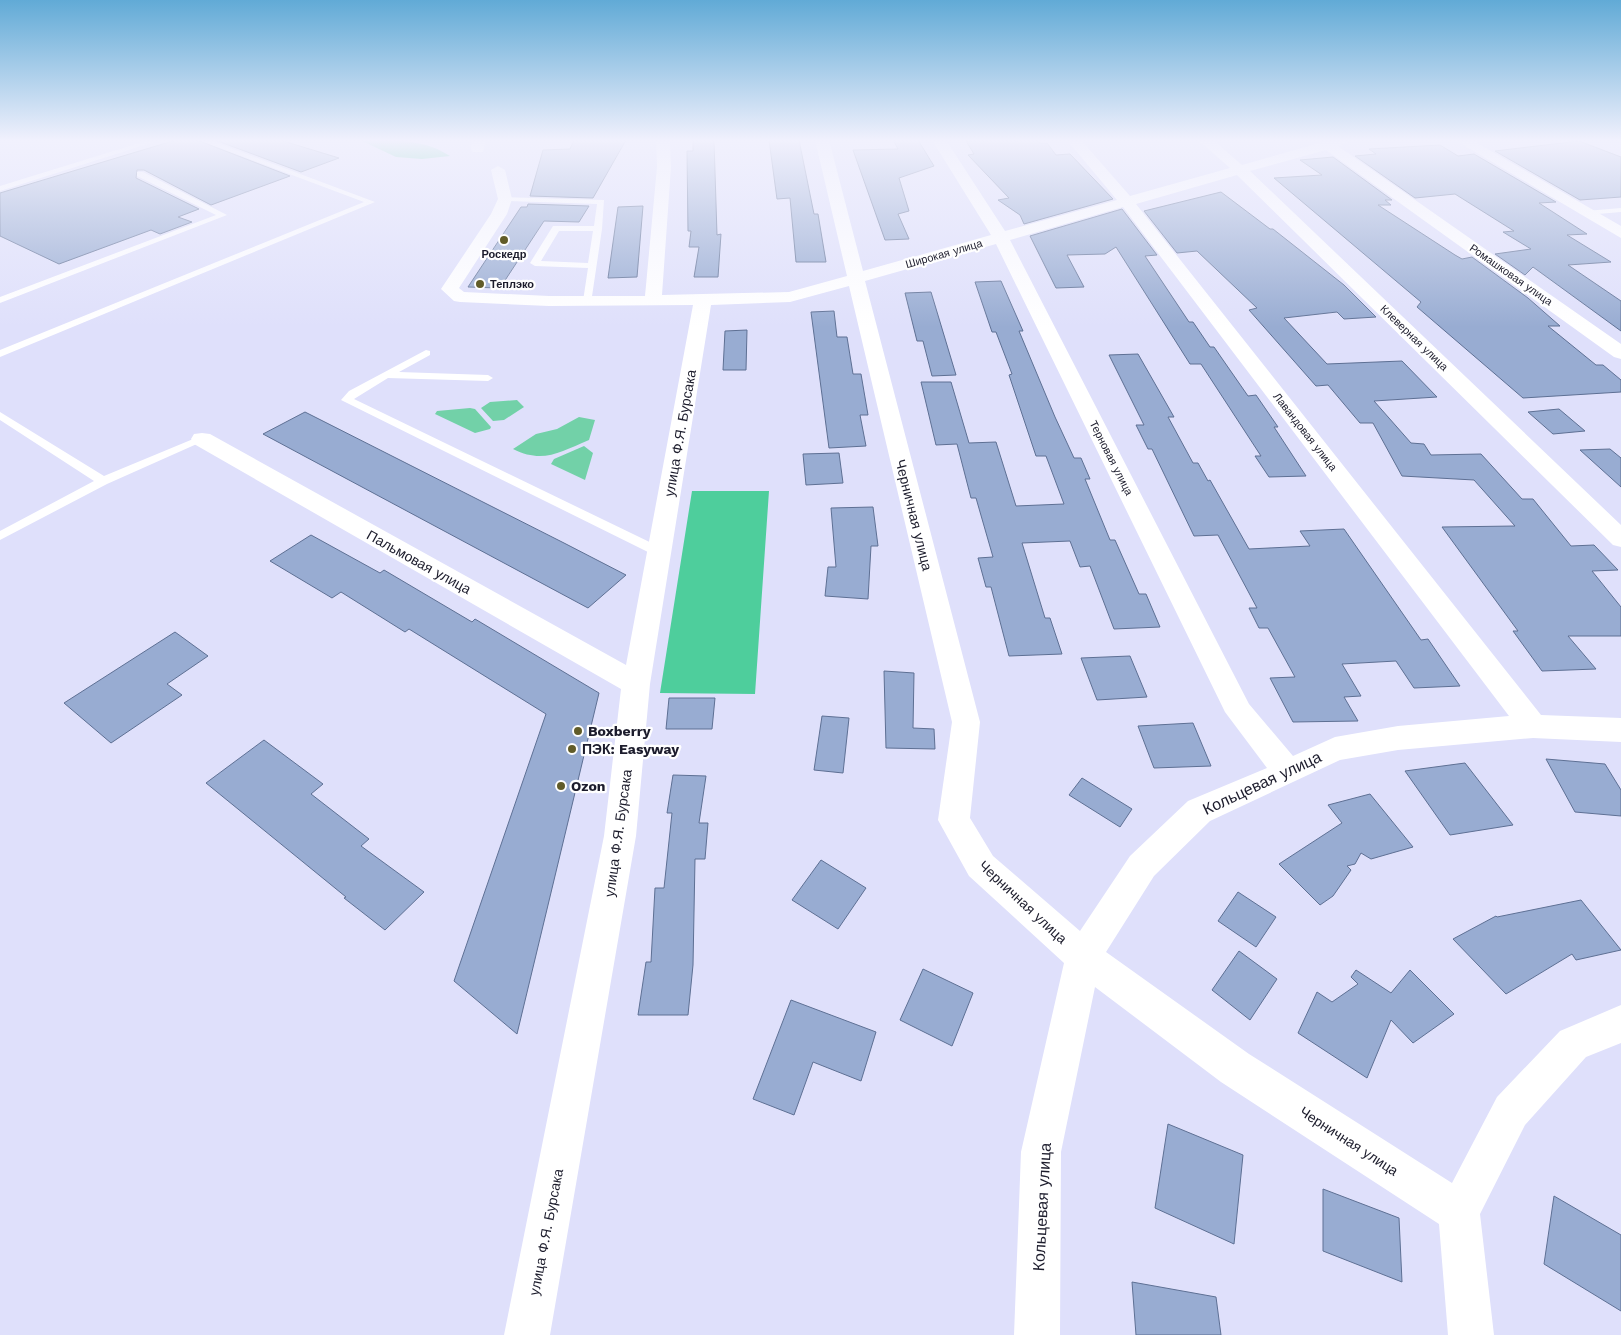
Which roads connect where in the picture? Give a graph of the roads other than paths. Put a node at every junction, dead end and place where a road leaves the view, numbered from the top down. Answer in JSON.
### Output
{"nodes":[{"id":1,"x":197,"y":202,"type":"edge"},
{"id":2,"x":370,"y":202,"type":"edge"},
{"id":3,"x":503,"y":202,"type":"edge"},
{"id":4,"x":601,"y":202,"type":"edge"},
{"id":5,"x":661,"y":202,"type":"edge"},
{"id":6,"x":837,"y":202,"type":"edge"},
{"id":7,"x":978,"y":202,"type":"edge"},
{"id":8,"x":1126,"y":202,"type":"edge"},
{"id":9,"x":1127,"y":202,"type":"edge"},
{"id":10,"x":1273,"y":202,"type":"edge"},
{"id":11,"x":1410,"y":202,"type":"edge"},
{"id":12,"x":1568,"y":202,"type":"edge"},
{"id":13,"x":1621,"y":210,"type":"edge"},
{"id":14,"x":1586,"y":213,"type":"junction"},
{"id":15,"x":598,"y":229,"type":"junction"},
{"id":16,"x":1621,"y":233,"type":"edge"},
{"id":17,"x":1001,"y":238,"type":"junction"},
{"id":18,"x":593,"y":266,"type":"junction"},
{"id":19,"x":855,"y":279,"type":"junction"},
{"id":20,"x":0,"y":300,"type":"edge"},
{"id":21,"x":703,"y":300,"type":"junction"},
{"id":22,"x":588,"y":301,"type":"junction"},
{"id":23,"x":653,"y":301,"type":"junction"},
{"id":24,"x":426,"y":353,"type":"dead end"},
{"id":25,"x":1621,"y":353,"type":"edge"},
{"id":26,"x":0,"y":354,"type":"edge"},
{"id":27,"x":386,"y":375,"type":"junction"},
{"id":28,"x":488,"y":378,"type":"dead end"},
{"id":29,"x":0,"y":415,"type":"edge"},
{"id":30,"x":202,"y":439,"type":"joint"},
{"id":31,"x":103,"y":481,"type":"junction"},
{"id":32,"x":0,"y":536,"type":"edge"},
{"id":33,"x":1621,"y":539,"type":"edge"},
{"id":34,"x":659,"y":552,"type":"junction"},
{"id":35,"x":636,"y":684,"type":"junction"},
{"id":36,"x":1533,"y":726,"type":"junction"},
{"id":37,"x":1621,"y":730,"type":"edge"},
{"id":38,"x":1288,"y":772,"type":"junction"},
{"id":39,"x":1083,"y":957,"type":"junction"},
{"id":40,"x":1621,"y":1024,"type":"edge"},
{"id":41,"x":1459,"y":1212,"type":"junction"},
{"id":42,"x":527,"y":1335,"type":"edge"},
{"id":43,"x":1037,"y":1335,"type":"edge"},
{"id":44,"x":1471,"y":1335,"type":"edge"}],
"edges":[{"from":1,"to":20,"type":"lane"},
{"from":2,"to":26,"type":"lane"},
{"from":3,"to":22,"type":"street","name":"Широкая улица"},
{"from":4,"to":15,"type":"lane"},
{"from":5,"to":23,"type":"street"},
{"from":6,"to":19,"type":"street","name":"Черничная улица"},
{"from":7,"to":17,"type":"street","name":"Терновая улица"},
{"from":8,"to":17,"type":"street","name":"Широкая улица"},
{"from":9,"to":36,"type":"street","name":"Лавандовая улица"},
{"from":10,"to":33,"type":"street","name":"Клеверная улица"},
{"from":11,"to":25,"type":"street","name":"Ромашковая улица"},
{"from":12,"to":14,"type":"street"},
{"from":13,"to":14,"type":"lane"},
{"from":14,"to":16,"type":"street"},
{"from":15,"to":18,"type":"lane"},
{"from":15,"to":18,"type":"lane"},
{"from":17,"to":19,"type":"street","name":"Широкая улица"},
{"from":17,"to":38,"type":"street","name":"Терновая улица"},
{"from":18,"to":22,"type":"lane"},
{"from":19,"to":21,"type":"street","name":"Широкая улица"},
{"from":19,"to":39,"type":"street","name":"Черничная улица"},
{"from":21,"to":23,"type":"street","name":"Широкая улица"},
{"from":21,"to":34,"type":"street","name":"улица Ф.Я. Бурсака"},
{"from":22,"to":23,"type":"street","name":"Широкая улица"},
{"from":24,"to":27,"type":"lane"},
{"from":27,"to":28,"type":"lane"},
{"from":27,"to":34,"type":"lane"},
{"from":29,"to":31,"type":"lane"},
{"from":30,"to":31,"type":"lane"},
{"from":30,"to":35,"type":"street","name":"Пальмовая улица"},
{"from":31,"to":32,"type":"lane"},
{"from":34,"to":35,"type":"street","name":"улица Ф.Я. Бурсака"},
{"from":35,"to":42,"type":"street","name":"улица Ф.Я. Бурсака"},
{"from":36,"to":37,"type":"street","name":"Кольцевая улица"},
{"from":36,"to":38,"type":"street","name":"Кольцевая улица"},
{"from":38,"to":39,"type":"street","name":"Кольцевая улица"},
{"from":39,"to":41,"type":"street","name":"Черничная улица"},
{"from":39,"to":43,"type":"street","name":"Кольцевая улица"},
{"from":40,"to":41,"type":"street"},
{"from":41,"to":44,"type":"street"}]}
